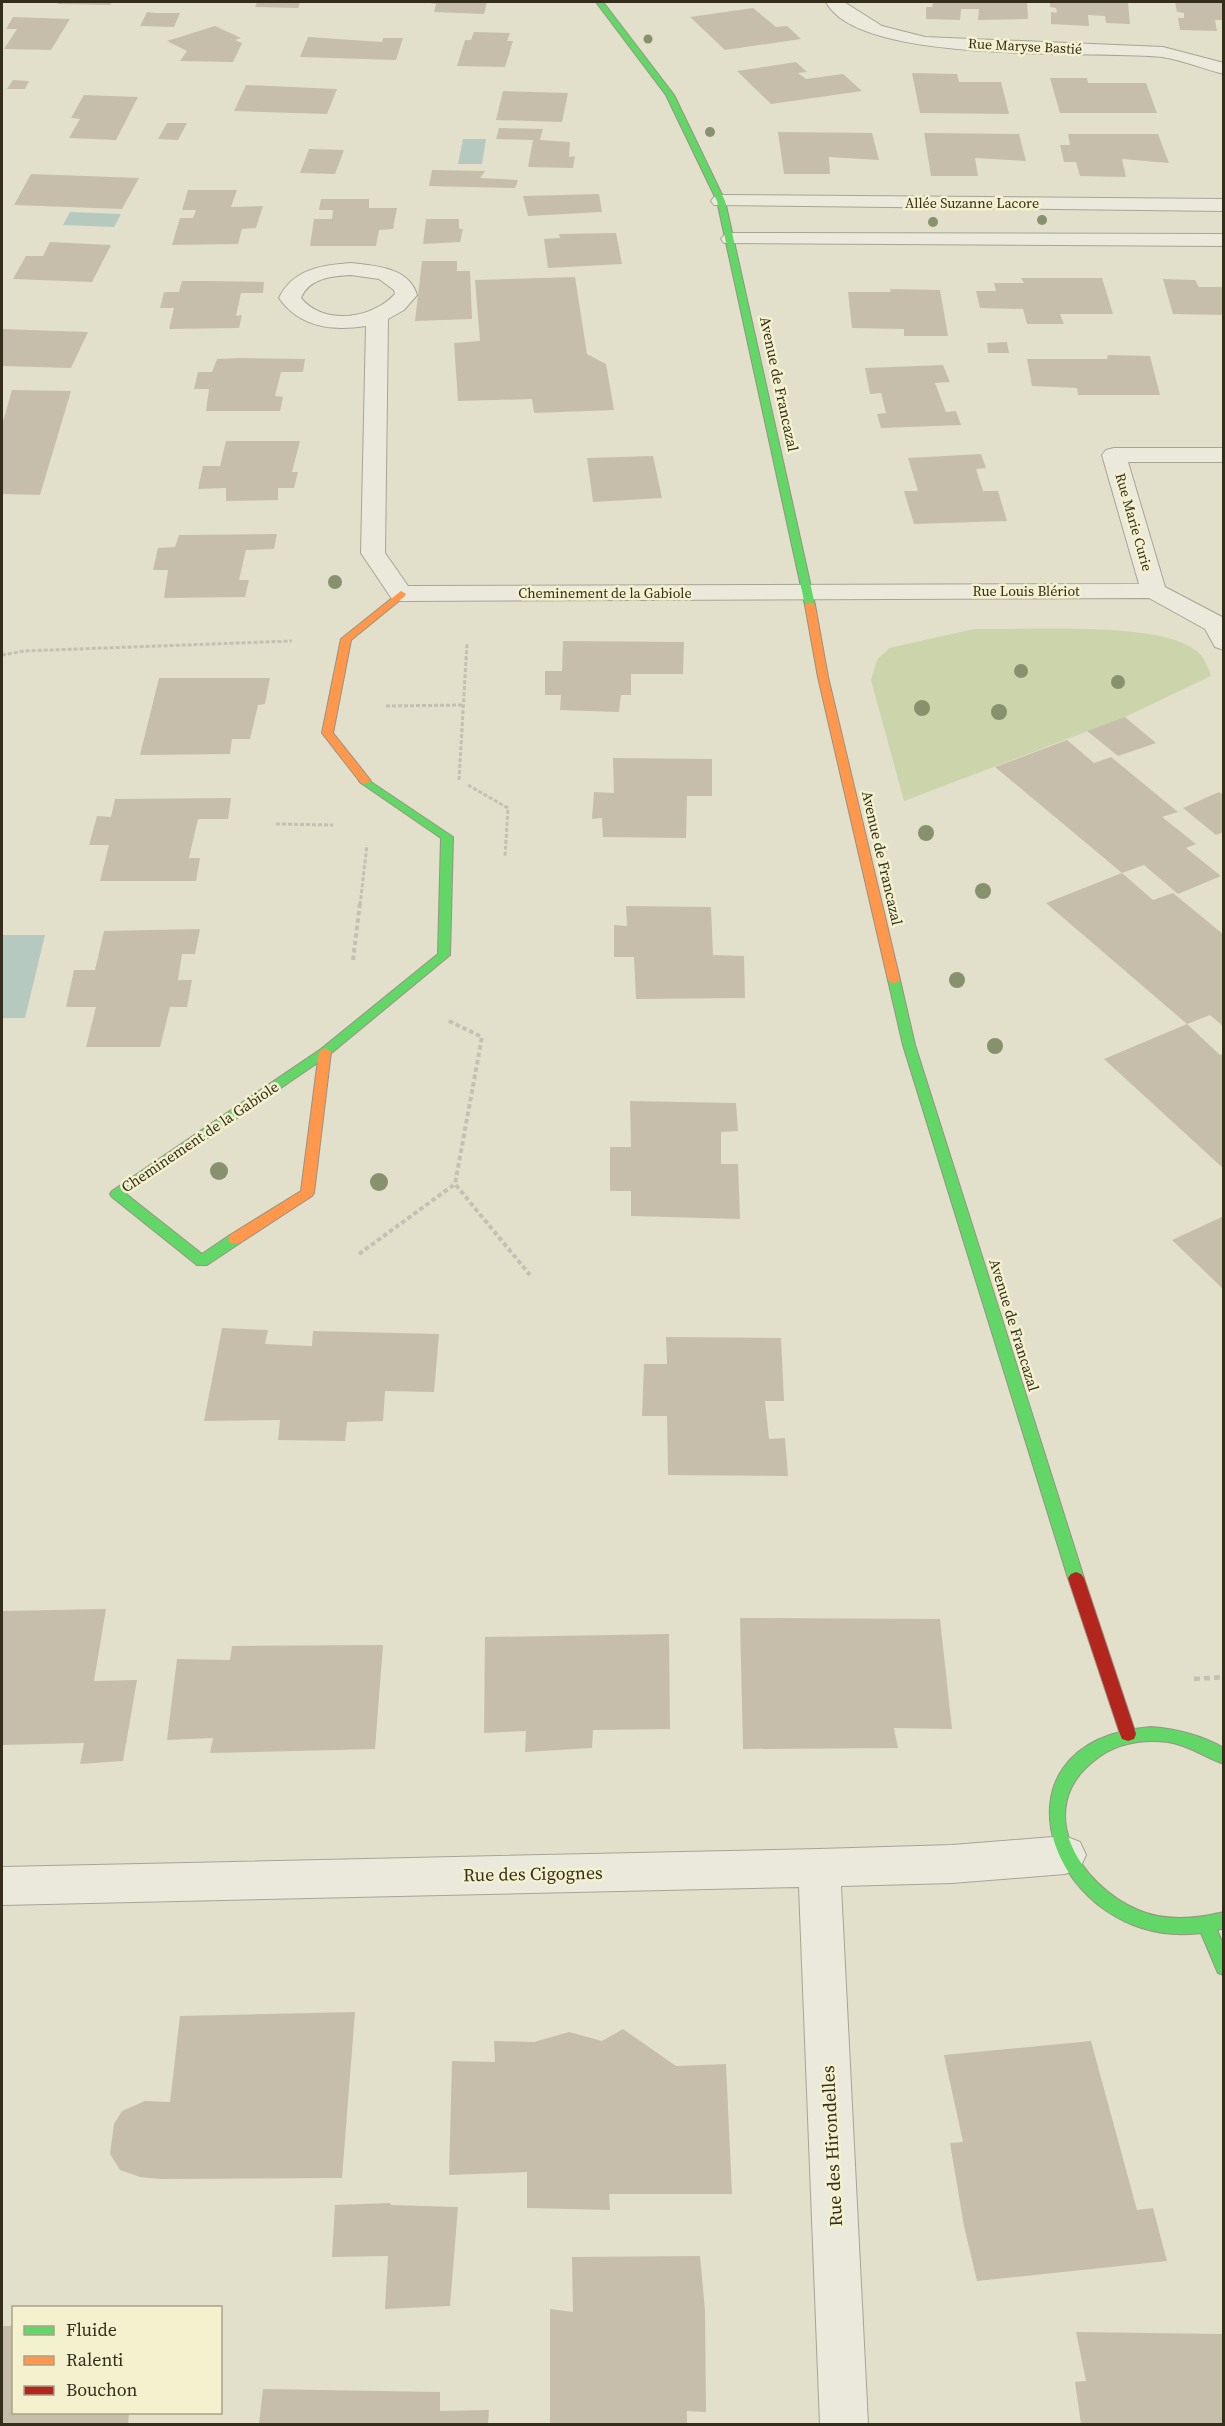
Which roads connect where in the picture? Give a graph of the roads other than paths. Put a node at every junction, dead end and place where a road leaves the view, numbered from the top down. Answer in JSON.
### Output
{"nodes":[{"id":1,"x":600,"y":2,"type":"edge"},
{"id":2,"x":834,"y":2,"type":"edge"},
{"id":3,"x":1224,"y":69,"type":"edge"},
{"id":4,"x":721,"y":201,"type":"junction"},
{"id":5,"x":1224,"y":205,"type":"edge"},
{"id":6,"x":731,"y":239,"type":"junction"},
{"id":7,"x":1224,"y":240,"type":"edge"},
{"id":8,"x":377,"y":317,"type":"junction"},
{"id":9,"x":1224,"y":455,"type":"edge"},
{"id":10,"x":1154,"y":591,"type":"junction"},
{"id":11,"x":808,"y":593,"type":"junction"},
{"id":12,"x":401,"y":594,"type":"junction"},
{"id":13,"x":1224,"y":642,"type":"edge"},
{"id":14,"x":325,"y":1052,"type":"junction"},
{"id":15,"x":1128,"y":1734,"type":"junction"},
{"id":16,"x":1224,"y":1756,"type":"edge"},
{"id":17,"x":1065,"y":1855,"type":"junction"},
{"id":18,"x":819,"y":1868,"type":"junction"},
{"id":19,"x":2,"y":1886,"type":"edge"},
{"id":20,"x":1224,"y":1920,"type":"edge"},
{"id":21,"x":1206,"y":1925,"type":"junction"},
{"id":22,"x":1224,"y":1967,"type":"edge"},
{"id":23,"x":844,"y":2424,"type":"edge"}],
"edges":[{"from":1,"to":4,"type":"street","name":"Avenue de Francazal"},
{"from":2,"to":3,"type":"street","name":"Rue Maryse Bastié"},
{"from":4,"to":5,"type":"street","name":"Allée Suzanne Lacore"},
{"from":4,"to":6,"type":"street","name":"Avenue de Francazal"},
{"from":6,"to":7,"type":"street"},
{"from":6,"to":11,"type":"street","name":"Avenue de Francazal"},
{"from":8,"to":8,"type":"street"},
{"from":8,"to":12,"type":"street"},
{"from":9,"to":10,"type":"street","name":"Rue Marie Curie"},
{"from":10,"to":11,"type":"street","name":"Rue Louis Blériot"},
{"from":10,"to":13,"type":"street","name":"Rue Louis Blériot"},
{"from":11,"to":12,"type":"street","name":"Cheminement de la Gabiole"},
{"from":11,"to":15,"type":"street","name":"Avenue de Francazal"},
{"from":12,"to":14,"type":"street","name":"Cheminement de la Gabiole"},
{"from":14,"to":14,"type":"street","name":"Cheminement de la Gabiole"},
{"from":15,"to":16,"type":"street"},
{"from":15,"to":17,"type":"street"},
{"from":17,"to":18,"type":"street","name":"Rue des Cigognes"},
{"from":17,"to":21,"type":"street"},
{"from":18,"to":19,"type":"street","name":"Rue des Cigognes"},
{"from":18,"to":23,"type":"street","name":"Rue des Hirondelles"},
{"from":20,"to":21,"type":"street"},
{"from":21,"to":22,"type":"street"}]}
